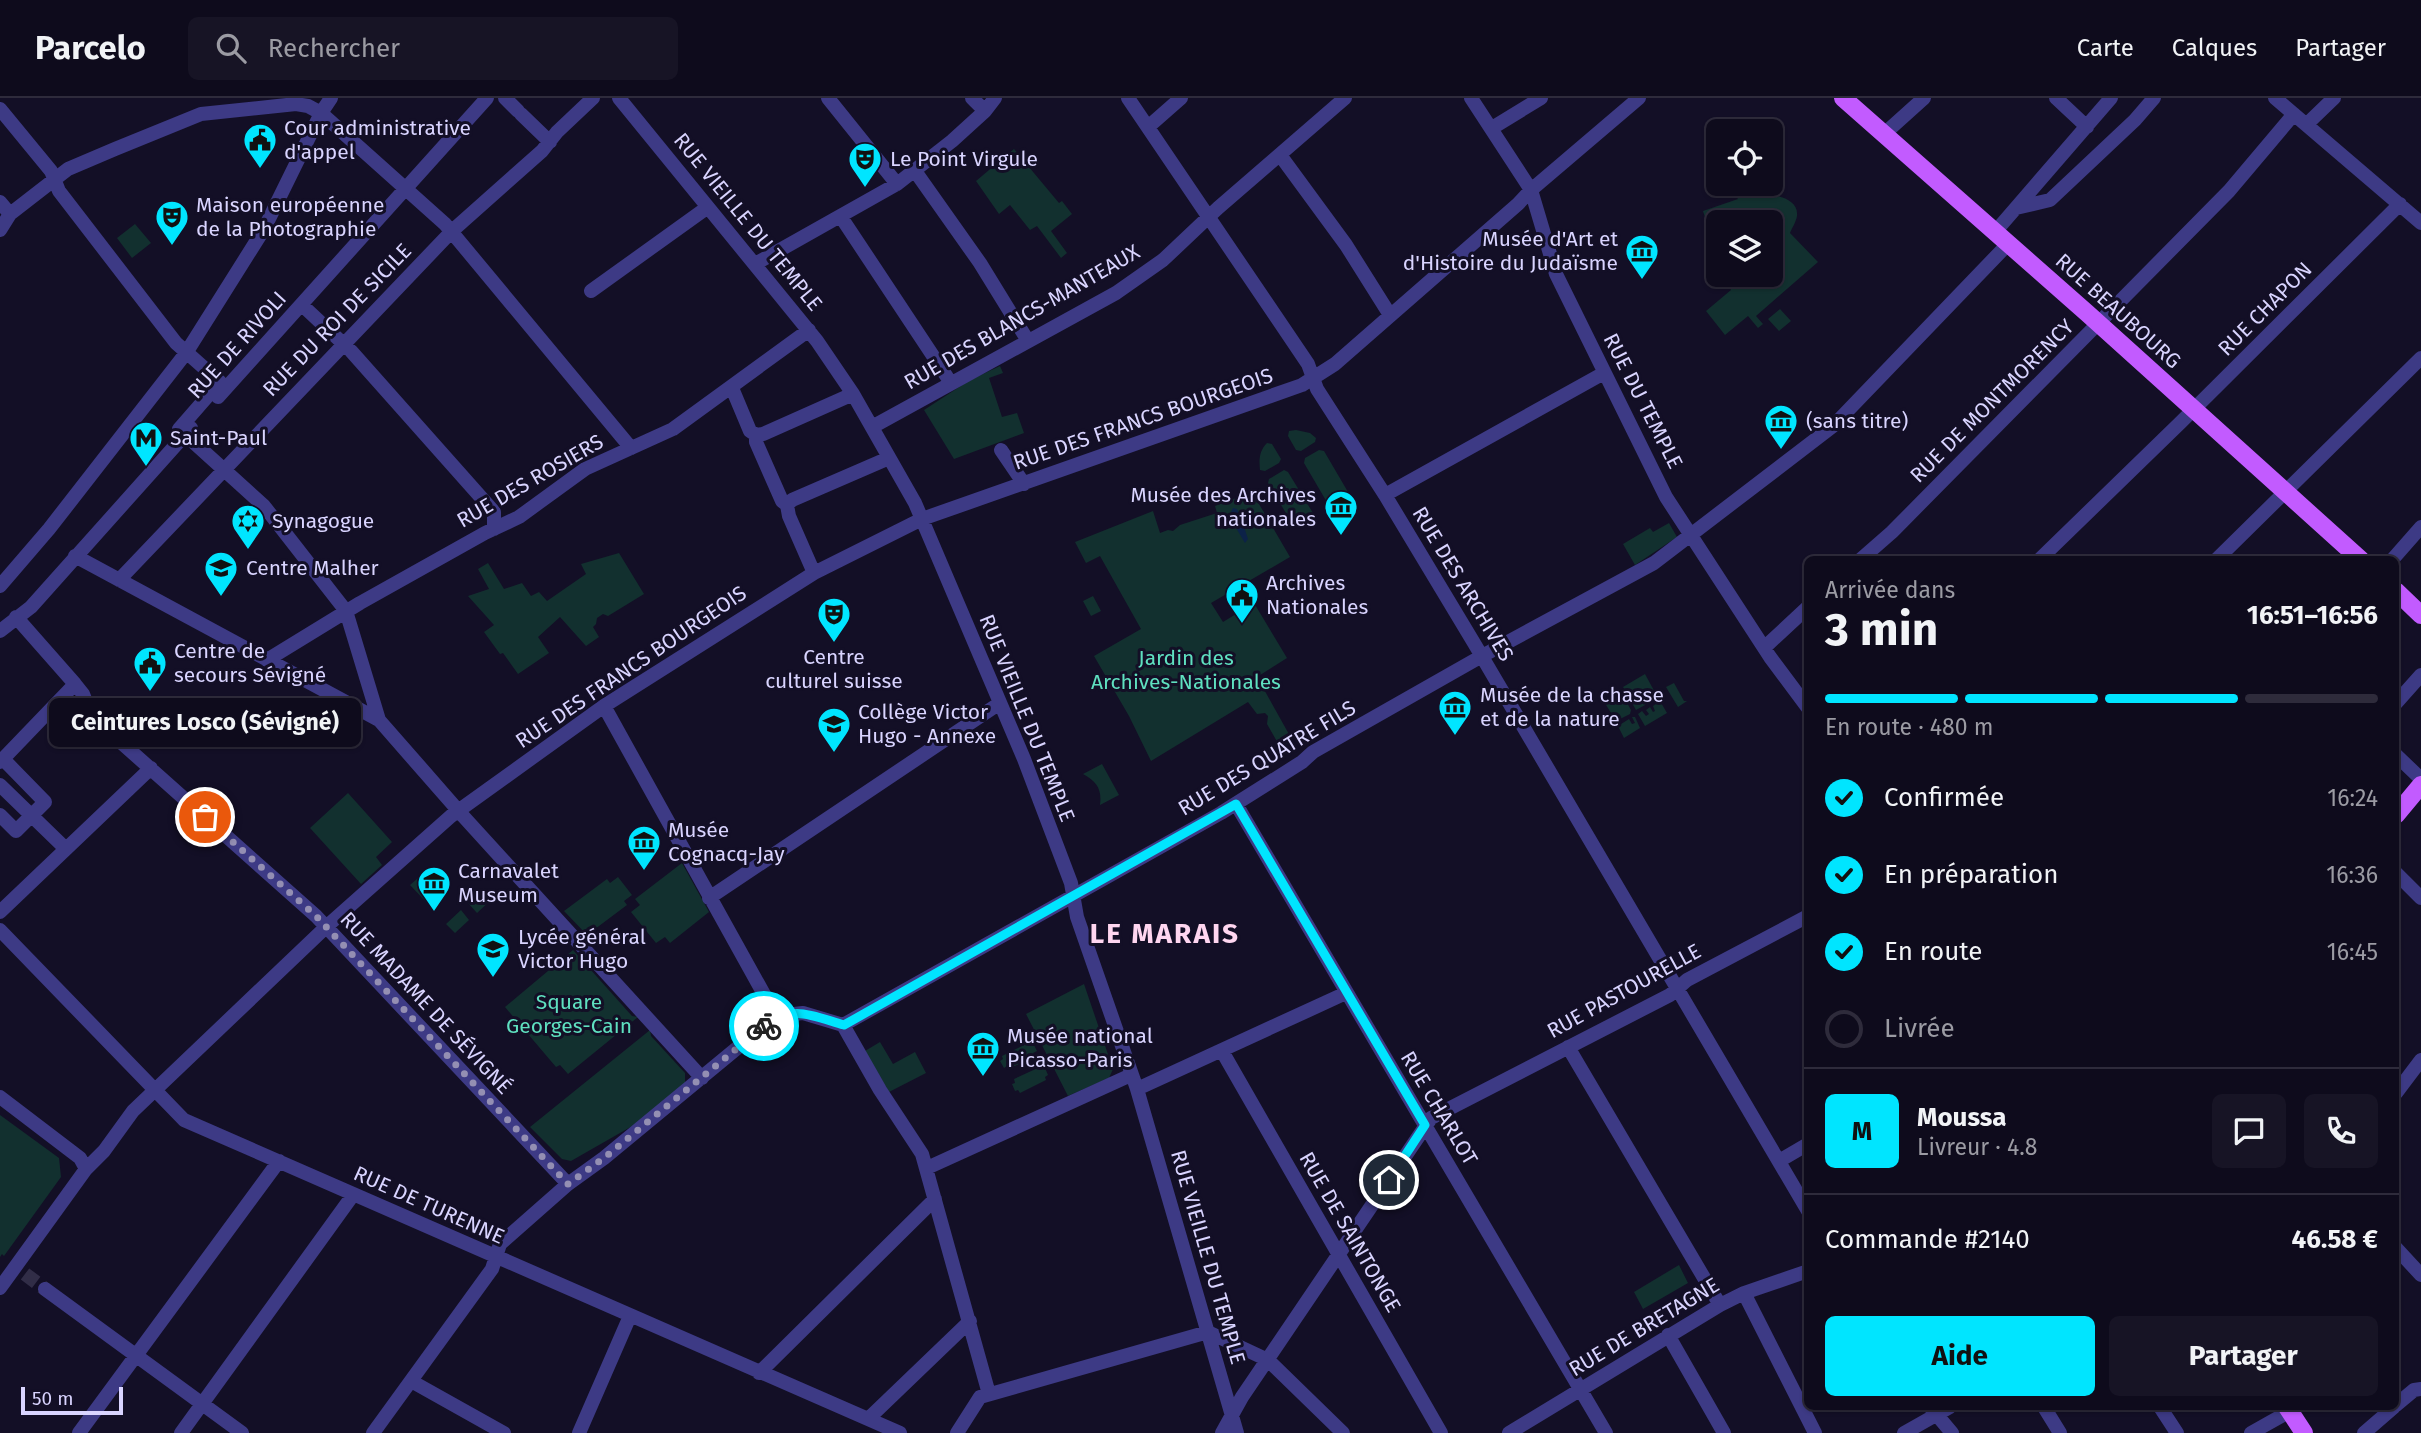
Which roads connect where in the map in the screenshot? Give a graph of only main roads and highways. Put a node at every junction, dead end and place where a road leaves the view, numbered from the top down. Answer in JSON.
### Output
{"nodes":[{"id":1,"x":1843,"y":98,"type":"edge"},
{"id":2,"x":2357,"y":556,"type":"edge"},
{"id":3,"x":2399,"y":594,"type":"edge"},
{"id":4,"x":2421,"y":615,"type":"edge"},
{"id":5,"x":2421,"y":785,"type":"edge"},
{"id":6,"x":2399,"y":811,"type":"edge"},
{"id":7,"x":2289,"y":1410,"type":"edge"},
{"id":8,"x":2304,"y":1433,"type":"edge"}],
"edges":[{"from":1,"to":2,"type":"main road","name":"RUE BEAUBOURG"},
{"from":3,"to":4,"type":"main road"},
{"from":5,"to":6,"type":"main road"},
{"from":7,"to":8,"type":"main road"}]}
